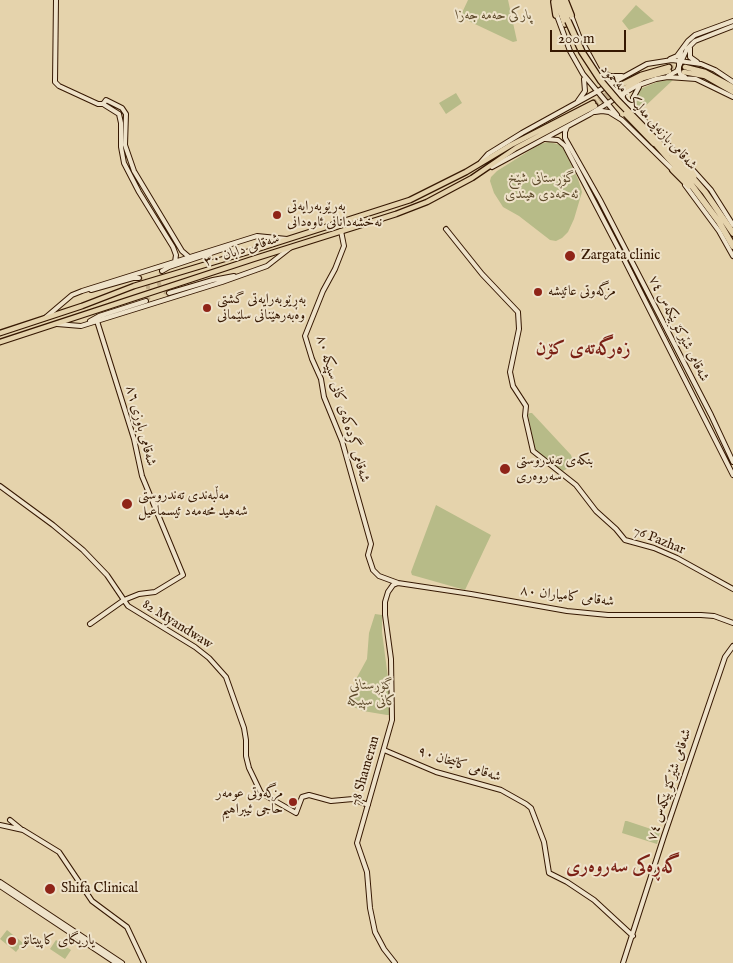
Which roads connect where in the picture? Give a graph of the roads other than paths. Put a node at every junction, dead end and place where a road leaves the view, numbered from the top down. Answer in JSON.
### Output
{"nodes":[{"id":1,"x":56,"y":0,"type":"edge"},
{"id":2,"x":554,"y":0,"type":"edge"},
{"id":3,"x":564,"y":0,"type":"edge"},
{"id":4,"x":556,"y":15,"type":"joint"},
{"id":5,"x":568,"y":20,"type":"junction"},
{"id":6,"x":733,"y":21,"type":"edge"},
{"id":7,"x":727,"y":26,"type":"junction"},
{"id":8,"x":733,"y":26,"type":"edge"},
{"id":9,"x":691,"y":45,"type":"junction"},
{"id":10,"x":683,"y":48,"type":"junction"},
{"id":11,"x":574,"y":58,"type":"junction"},
{"id":12,"x":663,"y":61,"type":"junction"},
{"id":13,"x":680,"y":61,"type":"junction"},
{"id":14,"x":701,"y":64,"type":"junction"},
{"id":15,"x":678,"y":68,"type":"junction"},
{"id":16,"x":597,"y":69,"type":"junction"},
{"id":17,"x":669,"y":69,"type":"tunnel mouth"},
{"id":18,"x":684,"y":69,"type":"tunnel mouth"},
{"id":19,"x":626,"y":74,"type":"junction"},
{"id":20,"x":603,"y":77,"type":"junction"},
{"id":21,"x":663,"y":77,"type":"junction"},
{"id":22,"x":688,"y":78,"type":"junction"},
{"id":23,"x":733,"y":82,"type":"edge"},
{"id":24,"x":643,"y":83,"type":"junction"},
{"id":25,"x":591,"y":85,"type":"junction"},
{"id":26,"x":610,"y":85,"type":"junction"},
{"id":27,"x":621,"y":88,"type":"tunnel mouth"},
{"id":28,"x":733,"y":92,"type":"edge"},
{"id":29,"x":597,"y":93,"type":"junction"},
{"id":30,"x":620,"y":96,"type":"junction"},
{"id":31,"x":625,"y":102,"type":"junction"},
{"id":32,"x":607,"y":103,"type":"junction"},
{"id":33,"x":572,"y":106,"type":"junction"},
{"id":34,"x":616,"y":113,"type":"junction"},
{"id":35,"x":590,"y":114,"type":"junction"},
{"id":36,"x":640,"y":116,"type":"junction"},
{"id":37,"x":622,"y":120,"type":"junction"},
{"id":38,"x":567,"y":127,"type":"junction"},
{"id":39,"x":545,"y":139,"type":"junction"},
{"id":40,"x":123,"y":141,"type":"junction"},
{"id":41,"x":656,"y":142,"type":"junction"},
{"id":42,"x":686,"y":163,"type":"junction"},
{"id":43,"x":480,"y":164,"type":"junction"},
{"id":44,"x":485,"y":170,"type":"junction"},
{"id":45,"x":673,"y":170,"type":"junction"},
{"id":46,"x":590,"y":181,"type":"junction"},
{"id":47,"x":585,"y":184,"type":"junction"},
{"id":48,"x":594,"y":190,"type":"junction"},
{"id":49,"x":705,"y":192,"type":"junction"},
{"id":50,"x":589,"y":193,"type":"junction"},
{"id":51,"x":707,"y":205,"type":"junction"},
{"id":52,"x":164,"y":222,"type":"junction"},
{"id":53,"x":723,"y":222,"type":"junction"},
{"id":54,"x":159,"y":224,"type":"junction"},
{"id":55,"x":733,"y":225,"type":"edge"},
{"id":56,"x":446,"y":229,"type":"dead end"},
{"id":57,"x":341,"y":231,"type":"junction"},
{"id":58,"x":733,"y":232,"type":"edge"},
{"id":59,"x":720,"y":233,"type":"junction"},
{"id":60,"x":288,"y":239,"type":"junction"},
{"id":61,"x":245,"y":240,"type":"junction"},
{"id":62,"x":730,"y":245,"type":"edge"},
{"id":63,"x":291,"y":247,"type":"junction"},
{"id":64,"x":733,"y":250,"type":"edge"},
{"id":65,"x":733,"y":256,"type":"edge"},
{"id":66,"x":189,"y":257,"type":"junction"},
{"id":67,"x":175,"y":262,"type":"junction"},
{"id":68,"x":162,"y":271,"type":"dead end"},
{"id":69,"x":248,"y":273,"type":"junction"},
{"id":70,"x":139,"y":278,"type":"dead end"},
{"id":71,"x":76,"y":294,"type":"junction"},
{"id":72,"x":169,"y":294,"type":"dead end"},
{"id":73,"x":146,"y":301,"type":"dead end"},
{"id":74,"x":43,"y":319,"type":"junction"},
{"id":75,"x":97,"y":321,"type":"junction"},
{"id":76,"x":55,"y":324,"type":"junction"},
{"id":77,"x":81,"y":326,"type":"junction"},
{"id":78,"x":0,"y":333,"type":"edge"},
{"id":79,"x":0,"y":342,"type":"edge"},
{"id":80,"x":733,"y":462,"type":"edge"},
{"id":81,"x":733,"y":475,"type":"edge"},
{"id":82,"x":0,"y":486,"type":"edge"},
{"id":83,"x":398,"y":583,"type":"junction"},
{"id":84,"x":733,"y":589,"type":"edge"},
{"id":85,"x":124,"y":600,"type":"junction"},
{"id":86,"x":733,"y":623,"type":"edge"},
{"id":87,"x":90,"y":624,"type":"dead end"},
{"id":88,"x":733,"y":646,"type":"edge"},
{"id":89,"x":384,"y":750,"type":"junction"},
{"id":90,"x":368,"y":804,"type":"junction"},
{"id":91,"x":10,"y":820,"type":"dead end"},
{"id":92,"x":0,"y":825,"type":"edge"},
{"id":93,"x":23,"y":830,"type":"junction"},
{"id":94,"x":0,"y":882,"type":"edge"},
{"id":95,"x":0,"y":886,"type":"edge"},
{"id":96,"x":633,"y":936,"type":"junction"},
{"id":97,"x":116,"y":963,"type":"edge"},
{"id":98,"x":122,"y":963,"type":"edge"},
{"id":99,"x":144,"y":963,"type":"edge"},
{"id":100,"x":395,"y":963,"type":"edge"},
{"id":101,"x":624,"y":963,"type":"edge"}],
"edges":[{"from":1,"to":40,"type":"street"},
{"from":2,"to":4,"type":"highway"},
{"from":2,"to":5,"type":"highway","name":"شەقامی بازنەیی مەلیک مەحمود"},
{"from":3,"to":5,"type":"highway","name":"شەقامی بازنەیی مەلیک مەحمود"},
{"from":4,"to":11,"type":"street"},
{"from":5,"to":16,"type":"street"},
{"from":5,"to":41,"type":"highway","name":"شەقامی بازنەیی مەلیک مەحمود","bridge":true},
{"from":6,"to":7,"type":"street"},
{"from":7,"to":8,"type":"street"},
{"from":7,"to":9,"type":"street"},
{"from":7,"to":10,"type":"street"},
{"from":9,"to":13,"type":"street"},
{"from":9,"to":14,"type":"street"},
{"from":10,"to":12,"type":"street"},
{"from":10,"to":13,"type":"street"},
{"from":11,"to":25,"type":"street"},
{"from":11,"to":33,"type":"street"},
{"from":12,"to":13,"type":"street"},
{"from":12,"to":19,"type":"street","name":"شەقامی دابان ٣٠"},
{"from":13,"to":14,"type":"street"},
{"from":13,"to":15,"type":"street"},
{"from":14,"to":23,"type":"street"},
{"from":15,"to":21,"type":"street"},
{"from":15,"to":22,"type":"street"},
{"from":16,"to":19,"type":"street"},
{"from":16,"to":20,"type":"street"},
{"from":17,"to":27,"type":"main road"},
{"from":18,"to":28,"type":"main road"},
{"from":19,"to":26,"type":"street","name":"شەقامی دابان ٣٠"},
{"from":20,"to":25,"type":"street"},
{"from":20,"to":26,"type":"street"},
{"from":21,"to":22,"type":"street"},
{"from":21,"to":24,"type":"street","name":"شەقامی دابان ٣٠"},
{"from":22,"to":28,"type":"street"},
{"from":24,"to":30,"type":"street","name":"شەقامی دابان ٣٠"},
{"from":24,"to":36,"type":"street"},
{"from":25,"to":29,"type":"street"},
{"from":26,"to":29,"type":"street","name":"شەقامی دابان ٣٠"},
{"from":26,"to":30,"type":"street"},
{"from":29,"to":32,"type":"street"},
{"from":29,"to":33,"type":"street","name":"شەقامی دابان ٣٠"},
{"from":30,"to":31,"type":"street"},
{"from":30,"to":32,"type":"street","name":"شەقامی دابان ٣٠"},
{"from":31,"to":34,"type":"street"},
{"from":31,"to":36,"type":"street"},
{"from":32,"to":34,"type":"street"},
{"from":32,"to":35,"type":"street","name":"شەقامی دابان ٣٠"},
{"from":33,"to":43,"type":"street","name":"شەقامی دابان ٣٠"},
{"from":34,"to":37,"type":"street"},
{"from":35,"to":37,"type":"street"},
{"from":35,"to":38,"type":"street","name":"شەقامی دابان ٣٠"},
{"from":36,"to":42,"type":"street"},
{"from":37,"to":45,"type":"street"},
{"from":38,"to":39,"type":"street","name":"شەقامی دابان ٣٠"},
{"from":38,"to":46,"type":"street","name":"شەقامی شێرکۆ بێکەس ٧٤"},
{"from":39,"to":44,"type":"street","name":"شەقامی دابان ٣٠"},
{"from":39,"to":47,"type":"street","name":"شەقامی شێرکۆ بێکەس ٧٤"},
{"from":40,"to":52,"type":"street"},
{"from":40,"to":54,"type":"street"},
{"from":41,"to":49,"type":"highway","name":"شەقامی بازنەیی مەلیک مەحمود"},
{"from":41,"to":51,"type":"highway","name":"شەقامی بازنەیی مەلیک مەحمود"},
{"from":42,"to":49,"type":"highway"},
{"from":42,"to":55,"type":"street"},
{"from":43,"to":44,"type":"main road","name":"شەقامی دابان ٣٠"},
{"from":43,"to":60,"type":"main road","name":"شەقامی دابان ٣٠"},
{"from":44,"to":57,"type":"main road","name":"شەقامی دابان ٣٠"},
{"from":45,"to":51,"type":"highway"},
{"from":45,"to":59,"type":"street"},
{"from":46,"to":47,"type":"street"},
{"from":46,"to":48,"type":"street","name":"شەقامی شێرکۆ بێکەس ٧٤"},
{"from":47,"to":50,"type":"street","name":"شەقامی شێرکۆ بێکەس ٧٤"},
{"from":48,"to":50,"type":"street"},
{"from":48,"to":80,"type":"street","name":"شەقامی شێرکۆ بێکەس ٧٤"},
{"from":49,"to":53,"type":"highway","name":"شەقامی بازنەیی مەلیک مەحمود"},
{"from":50,"to":81,"type":"street","name":"شەقامی شێرکۆ بێکەس ٧٤"},
{"from":51,"to":53,"type":"highway","name":"شەقامی بازنەیی مەلیک مەحمود"},
{"from":52,"to":54,"type":"street"},
{"from":52,"to":66,"type":"street"},
{"from":53,"to":55,"type":"highway"},
{"from":53,"to":58,"type":"highway","name":"شەقامی بازنەیی مەلیک مەحمود"},
{"from":53,"to":59,"type":"highway"},
{"from":53,"to":62,"type":"highway","name":"شەقامی بازنەیی مەلیک مەحمود"},
{"from":54,"to":67,"type":"street"},
{"from":56,"to":84,"type":"street","name":"76 Pazhar"},
{"from":57,"to":63,"type":"main road","name":"شەقامی دابان ٣٠"},
{"from":57,"to":83,"type":"street","name":"شەقامی گردەکەی کانی سپیکە ٨٠"},
{"from":59,"to":62,"type":"street"},
{"from":60,"to":61,"type":"street"},
{"from":60,"to":74,"type":"main road","name":"شەقامی دابان ٣٠"},
{"from":61,"to":66,"type":"street"},
{"from":61,"to":68,"type":"street"},
{"from":62,"to":64,"type":"highway","name":"شەقامی بازنەیی مەلیک مەحمود"},
{"from":62,"to":65,"type":"street"},
{"from":63,"to":69,"type":"street"},
{"from":63,"to":76,"type":"main road","name":"شەقامی دابان ٣٠"},
{"from":66,"to":67,"type":"street"},
{"from":67,"to":71,"type":"street"},
{"from":69,"to":72,"type":"street"},
{"from":69,"to":75,"type":"street"},
{"from":70,"to":71,"type":"street"},
{"from":71,"to":74,"type":"street"},
{"from":73,"to":77,"type":"street"},
{"from":74,"to":78,"type":"main road","name":"شەقامی دابان ٣٠"},
{"from":75,"to":77,"type":"street"},
{"from":75,"to":85,"type":"street","name":"شەقامی باوزی ٨٦"},
{"from":76,"to":77,"type":"street"},
{"from":76,"to":79,"type":"main road","name":"شەقامی دابان ٣٠"},
{"from":82,"to":85,"type":"street","name":"82 Myandwaw"},
{"from":83,"to":86,"type":"street","name":"شەقامی کامیاران ٨٠"},
{"from":83,"to":89,"type":"street","name":"78 Shameran"},
{"from":85,"to":87,"type":"street","name":"شەقامی باوزی ٨٦"},
{"from":85,"to":90,"type":"street","name":"82 Myandwaw"},
{"from":88,"to":96,"type":"street","name":"شەقامی شێرکۆ بێکەس ٧٤"},
{"from":89,"to":90,"type":"street","name":"78 Shameran"},
{"from":89,"to":96,"type":"street","name":"شەقامی کانیخان ٩٠"},
{"from":90,"to":100,"type":"street","name":"78 Shameran"},
{"from":91,"to":93,"type":"street"},
{"from":92,"to":93,"type":"street"},
{"from":93,"to":99,"type":"street"},
{"from":94,"to":98,"type":"street"},
{"from":95,"to":97,"type":"street"},
{"from":96,"to":101,"type":"street","name":"شەقامی شێرکۆ بێکەس ٧٤"}]}
